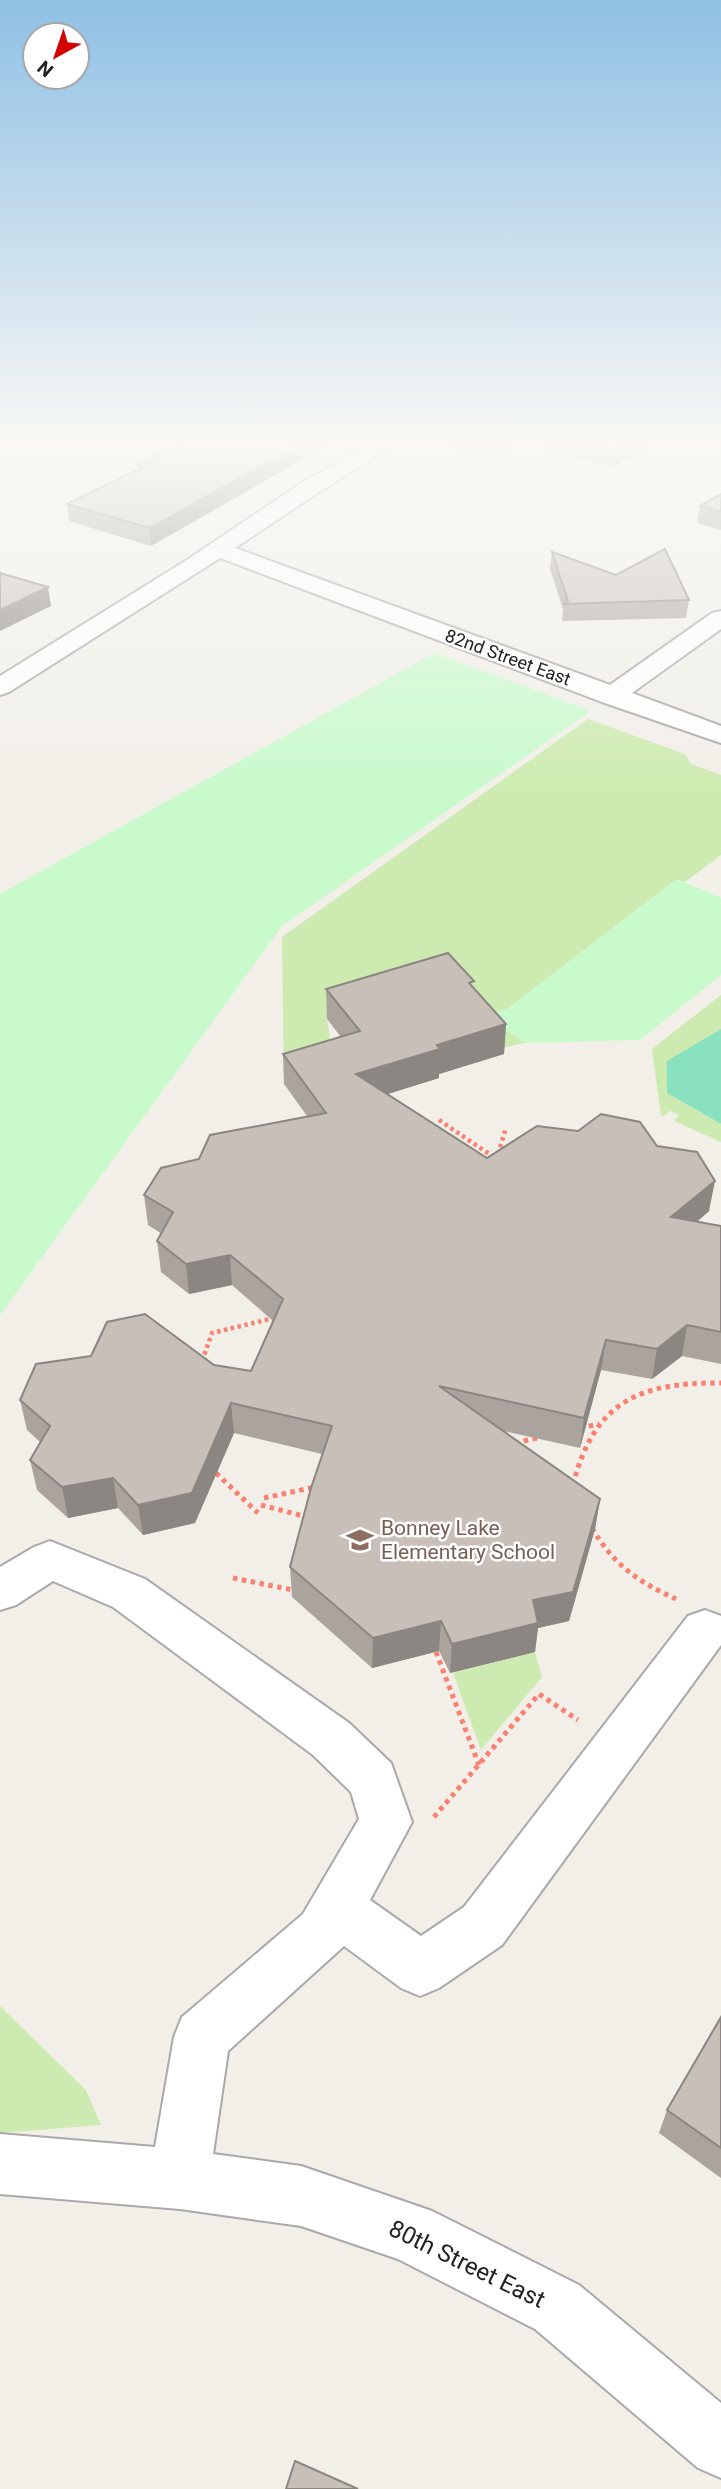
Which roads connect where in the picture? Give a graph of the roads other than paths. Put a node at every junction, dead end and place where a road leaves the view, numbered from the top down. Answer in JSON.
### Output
{"nodes":[{"id":1,"x":202,"y":559,"type":"edge"},
{"id":2,"x":241,"y":559,"type":"edge"},
{"id":3,"x":721,"y":618,"type":"edge"},
{"id":4,"x":0,"y":687,"type":"edge"},
{"id":5,"x":611,"y":696,"type":"junction"},
{"id":6,"x":721,"y":735,"type":"edge"},
{"id":7,"x":0,"y":1591,"type":"edge"},
{"id":8,"x":696,"y":1616,"type":"road end"},
{"id":9,"x":337,"y":1908,"type":"junction"},
{"id":10,"x":0,"y":2164,"type":"edge"},
{"id":11,"x":180,"y":2179,"type":"junction"},
{"id":12,"x":721,"y":2445,"type":"edge"}],
"edges":[{"from":1,"to":4,"type":"street"},
{"from":2,"to":5,"type":"street","name":"82nd Street East"},
{"from":3,"to":5,"type":"street"},
{"from":5,"to":6,"type":"street","name":"82nd Street East"},
{"from":7,"to":9,"type":"street"},
{"from":8,"to":9,"type":"street"},
{"from":9,"to":11,"type":"street"},
{"from":10,"to":11,"type":"street","name":"80th Street East"},
{"from":11,"to":12,"type":"street","name":"80th Street East"}]}
